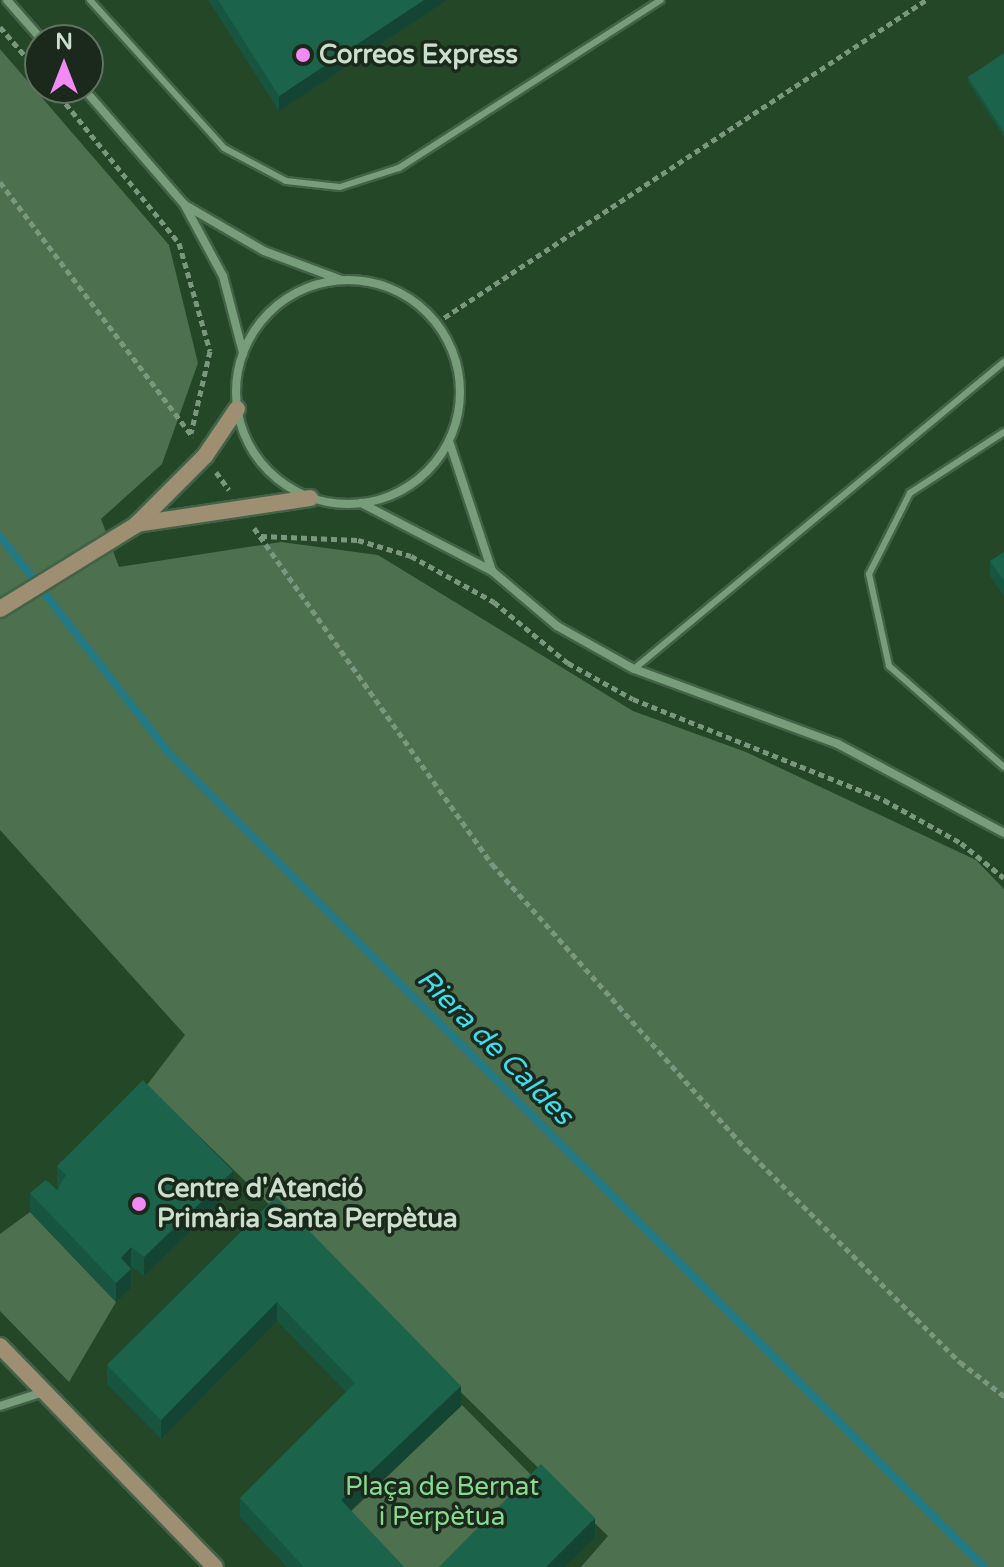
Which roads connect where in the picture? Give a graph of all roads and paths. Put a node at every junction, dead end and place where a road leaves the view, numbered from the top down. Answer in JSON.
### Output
{"nodes":[{"id":1,"x":7,"y":0,"type":"edge"},
{"id":2,"x":90,"y":0,"type":"edge"},
{"id":3,"x":661,"y":0,"type":"edge"},
{"id":4,"x":926,"y":0,"type":"edge"},
{"id":5,"x":28,"y":24,"type":"edge"},
{"id":6,"x":0,"y":27,"type":"edge"},
{"id":7,"x":24,"y":55,"type":"edge"},
{"id":8,"x":66,"y":104,"type":"edge"},
{"id":9,"x":97,"y":104,"type":"edge"},
{"id":10,"x":0,"y":182,"type":"edge"},
{"id":11,"x":184,"y":204,"type":"junction"},
{"id":12,"x":342,"y":280,"type":"junction"},
{"id":13,"x":436,"y":323,"type":"junction"},
{"id":14,"x":243,"y":353,"type":"junction"},
{"id":15,"x":1004,"y":362,"type":"edge"},
{"id":16,"x":237,"y":409,"type":"junction"},
{"id":17,"x":1004,"y":432,"type":"edge"},
{"id":18,"x":191,"y":433,"type":"junction"},
{"id":19,"x":449,"y":441,"type":"junction"},
{"id":20,"x":205,"y":456,"type":"junction"},
{"id":21,"x":310,"y":498,"type":"junction"},
{"id":22,"x":361,"y":503,"type":"junction"},
{"id":23,"x":241,"y":507,"type":"junction"},
{"id":24,"x":136,"y":525,"type":"junction"},
{"id":25,"x":492,"y":571,"type":"junction"},
{"id":26,"x":0,"y":609,"type":"edge"},
{"id":27,"x":634,"y":669,"type":"junction"},
{"id":28,"x":1004,"y":767,"type":"edge"},
{"id":29,"x":1004,"y":833,"type":"edge"},
{"id":30,"x":0,"y":1346,"type":"edge"},
{"id":31,"x":44,"y":1391,"type":"junction"},
{"id":32,"x":1004,"y":1396,"type":"edge"},
{"id":33,"x":0,"y":1406,"type":"edge"},
{"id":34,"x":215,"y":1567,"type":"edge"}],
"edges":[{"from":1,"to":5,"type":"street"},
{"from":2,"to":3,"type":"lane"},
{"from":4,"to":13,"type":"path"},
{"from":6,"to":7,"type":"path"},
{"from":8,"to":18,"type":"path"},
{"from":9,"to":11,"type":"street"},
{"from":10,"to":18,"type":"path"},
{"from":11,"to":12,"type":"street"},
{"from":11,"to":14,"type":"street"},
{"from":12,"to":13,"type":"street"},
{"from":12,"to":14,"type":"street"},
{"from":13,"to":19,"type":"street"},
{"from":14,"to":16,"type":"street"},
{"from":15,"to":27,"type":"lane"},
{"from":16,"to":20,"type":"street"},
{"from":16,"to":21,"type":"street"},
{"from":17,"to":28,"type":"lane"},
{"from":18,"to":20,"type":"path"},
{"from":19,"to":22,"type":"street"},
{"from":19,"to":25,"type":"street"},
{"from":20,"to":23,"type":"path"},
{"from":20,"to":24,"type":"street"},
{"from":21,"to":22,"type":"street"},
{"from":21,"to":23,"type":"street"},
{"from":22,"to":25,"type":"street"},
{"from":23,"to":24,"type":"street"},
{"from":23,"to":32,"type":"path"},
{"from":24,"to":26,"type":"street"},
{"from":25,"to":27,"type":"street"},
{"from":27,"to":29,"type":"street"},
{"from":30,"to":31,"type":"street"},
{"from":31,"to":33,"type":"street"},
{"from":31,"to":34,"type":"street"}]}
